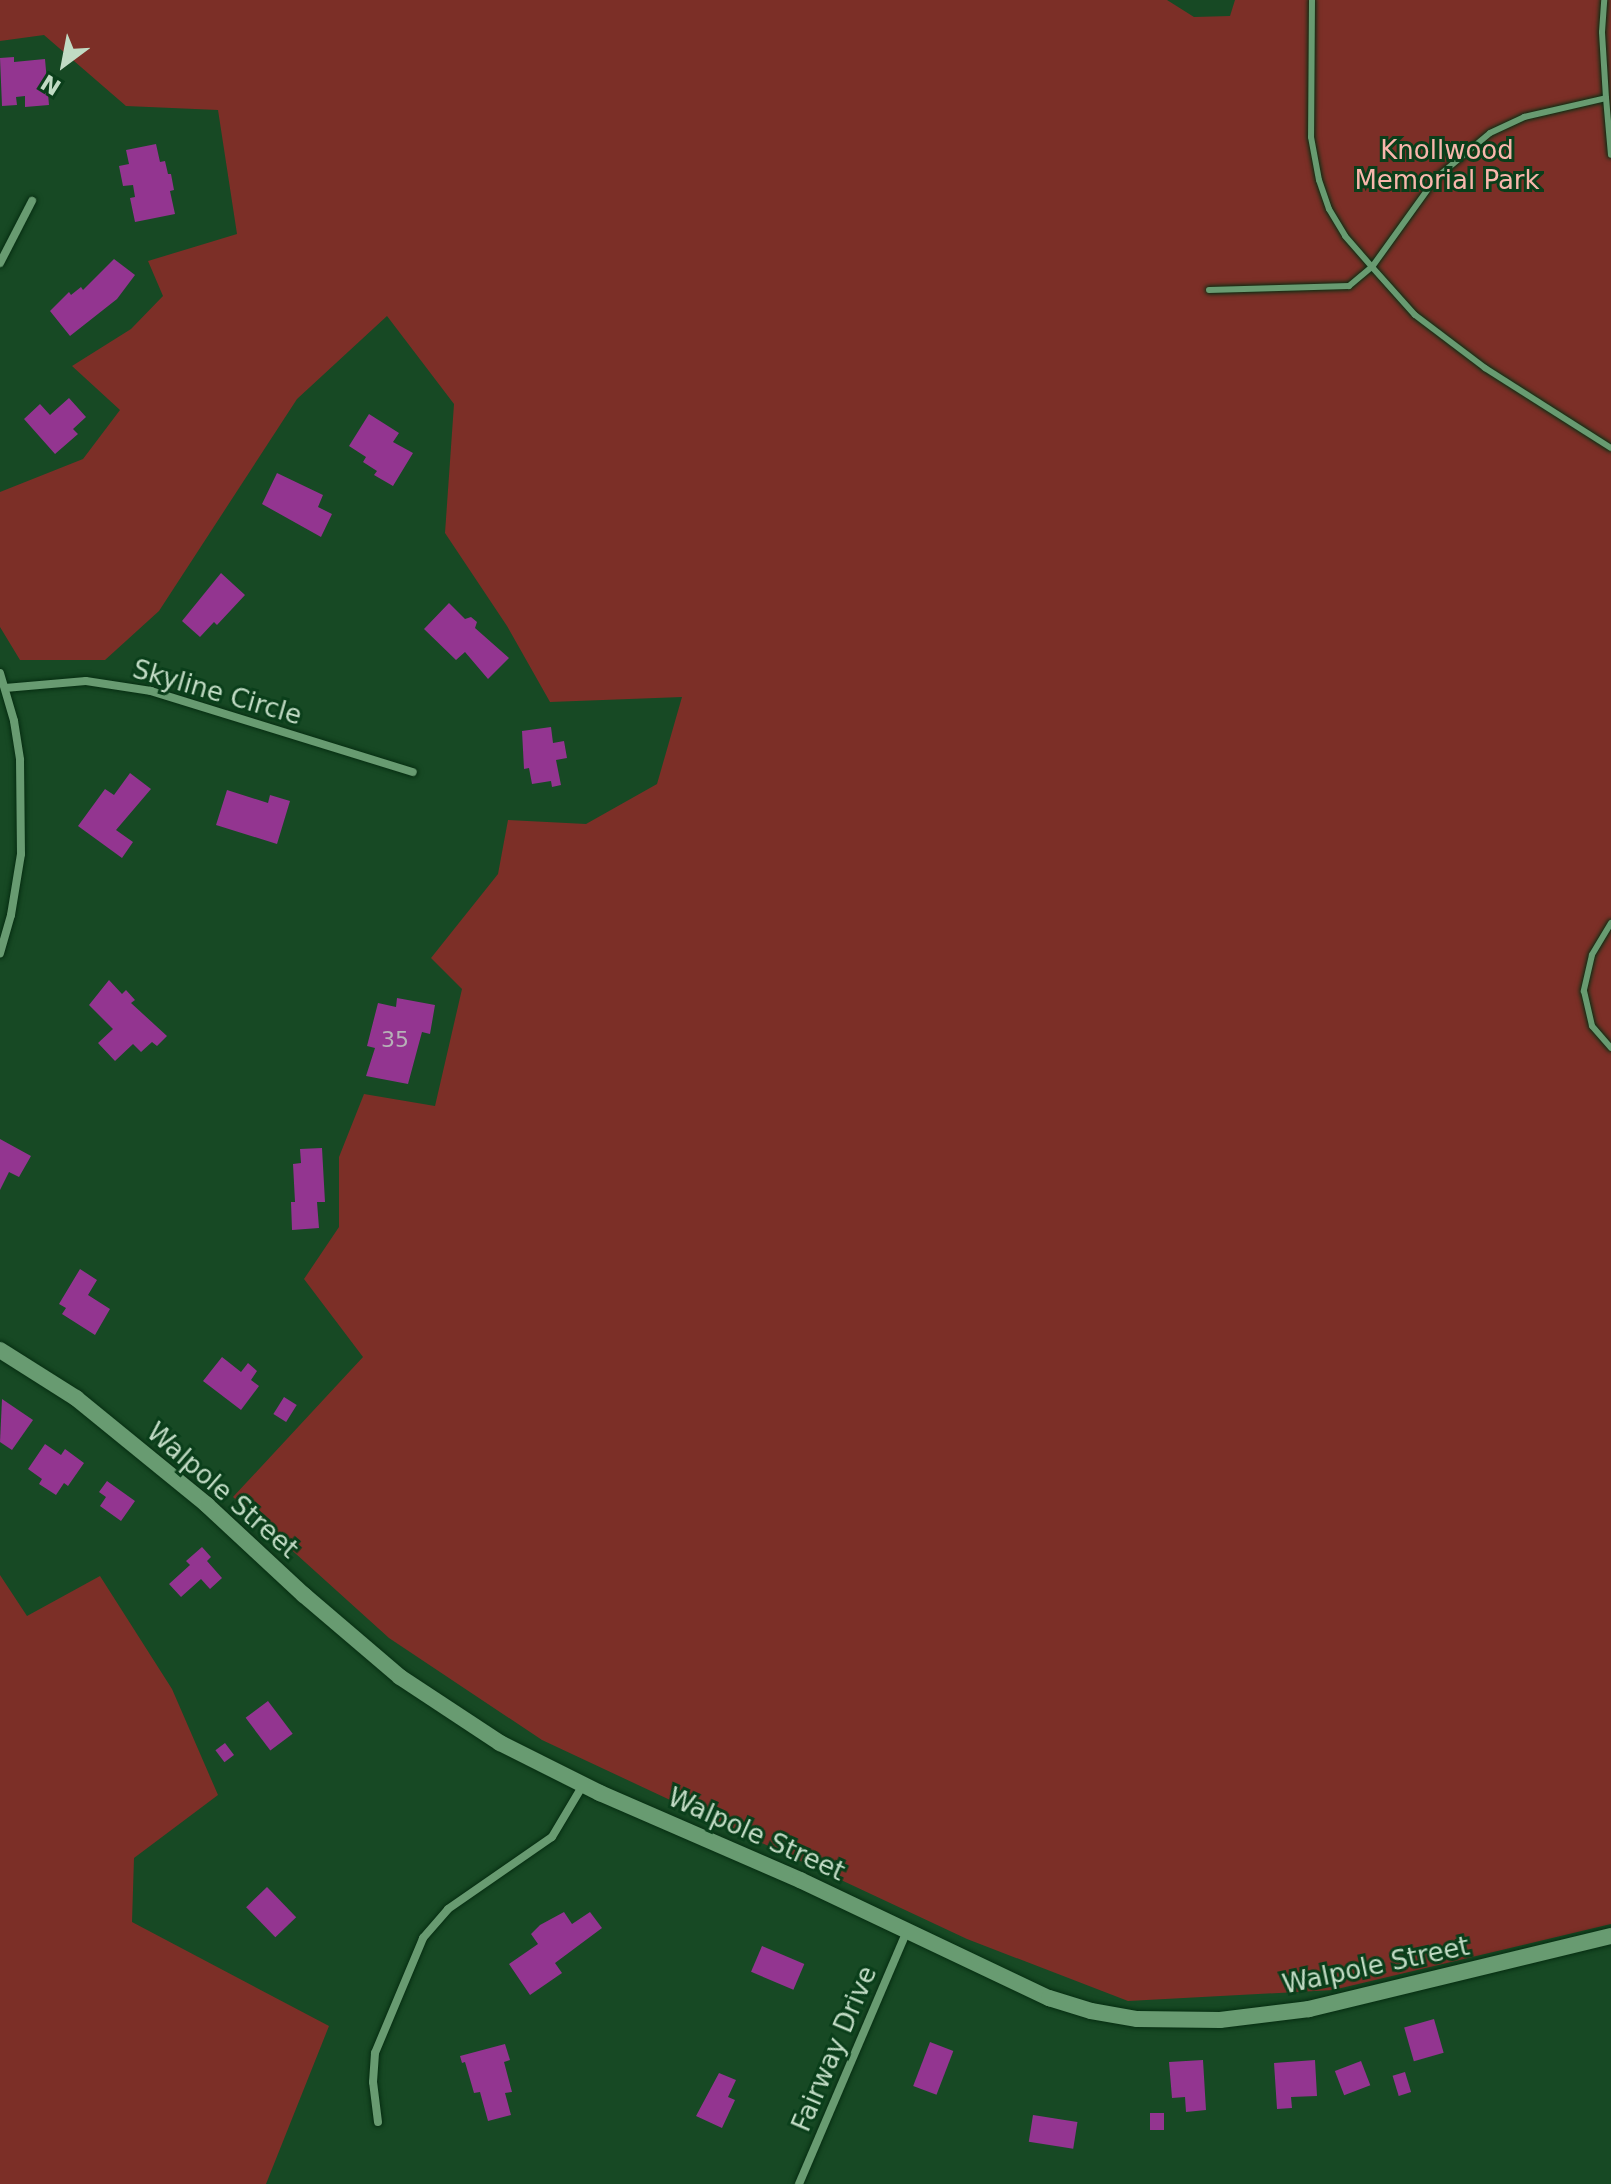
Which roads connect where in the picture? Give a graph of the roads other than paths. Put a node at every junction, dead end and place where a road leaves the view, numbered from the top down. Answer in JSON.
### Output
{"nodes":[{"id":1,"x":1312,"y":0,"type":"edge"},
{"id":2,"x":1604,"y":0,"type":"edge"},
{"id":3,"x":1606,"y":98,"type":"junction"},
{"id":4,"x":1611,"y":155,"type":"edge"},
{"id":5,"x":32,"y":201,"type":"dead end"},
{"id":6,"x":0,"y":263,"type":"edge"},
{"id":7,"x":1372,"y":267,"type":"junction"},
{"id":8,"x":1209,"y":290,"type":"dead end"},
{"id":9,"x":1611,"y":448,"type":"edge"},
{"id":10,"x":0,"y":673,"type":"edge"},
{"id":11,"x":5,"y":688,"type":"junction"},
{"id":12,"x":413,"y":772,"type":"dead end"},
{"id":13,"x":1611,"y":923,"type":"edge"},
{"id":14,"x":0,"y":953,"type":"edge"},
{"id":15,"x":1611,"y":1048,"type":"edge"},
{"id":16,"x":0,"y":1350,"type":"edge"},
{"id":17,"x":583,"y":1785,"type":"junction"},
{"id":18,"x":907,"y":1930,"type":"junction"},
{"id":19,"x":1611,"y":1936,"type":"edge"},
{"id":20,"x":378,"y":2122,"type":"dead end"},
{"id":21,"x":799,"y":2184,"type":"edge"}],
"edges":[{"from":1,"to":7,"type":"lane"},
{"from":2,"to":3,"type":"lane"},
{"from":3,"to":4,"type":"lane"},
{"from":3,"to":7,"type":"lane"},
{"from":5,"to":6,"type":"street"},
{"from":7,"to":8,"type":"lane"},
{"from":7,"to":9,"type":"lane"},
{"from":10,"to":11,"type":"street"},
{"from":11,"to":12,"type":"street","name":"Skyline Circle"},
{"from":11,"to":14,"type":"street"},
{"from":13,"to":15,"type":"lane"},
{"from":16,"to":17,"type":"main road","name":"Walpole Street"},
{"from":17,"to":18,"type":"main road","name":"Walpole Street"},
{"from":17,"to":20,"type":"street"},
{"from":18,"to":19,"type":"main road","name":"Walpole Street"},
{"from":18,"to":21,"type":"street","name":"Fairway Drive"}]}
